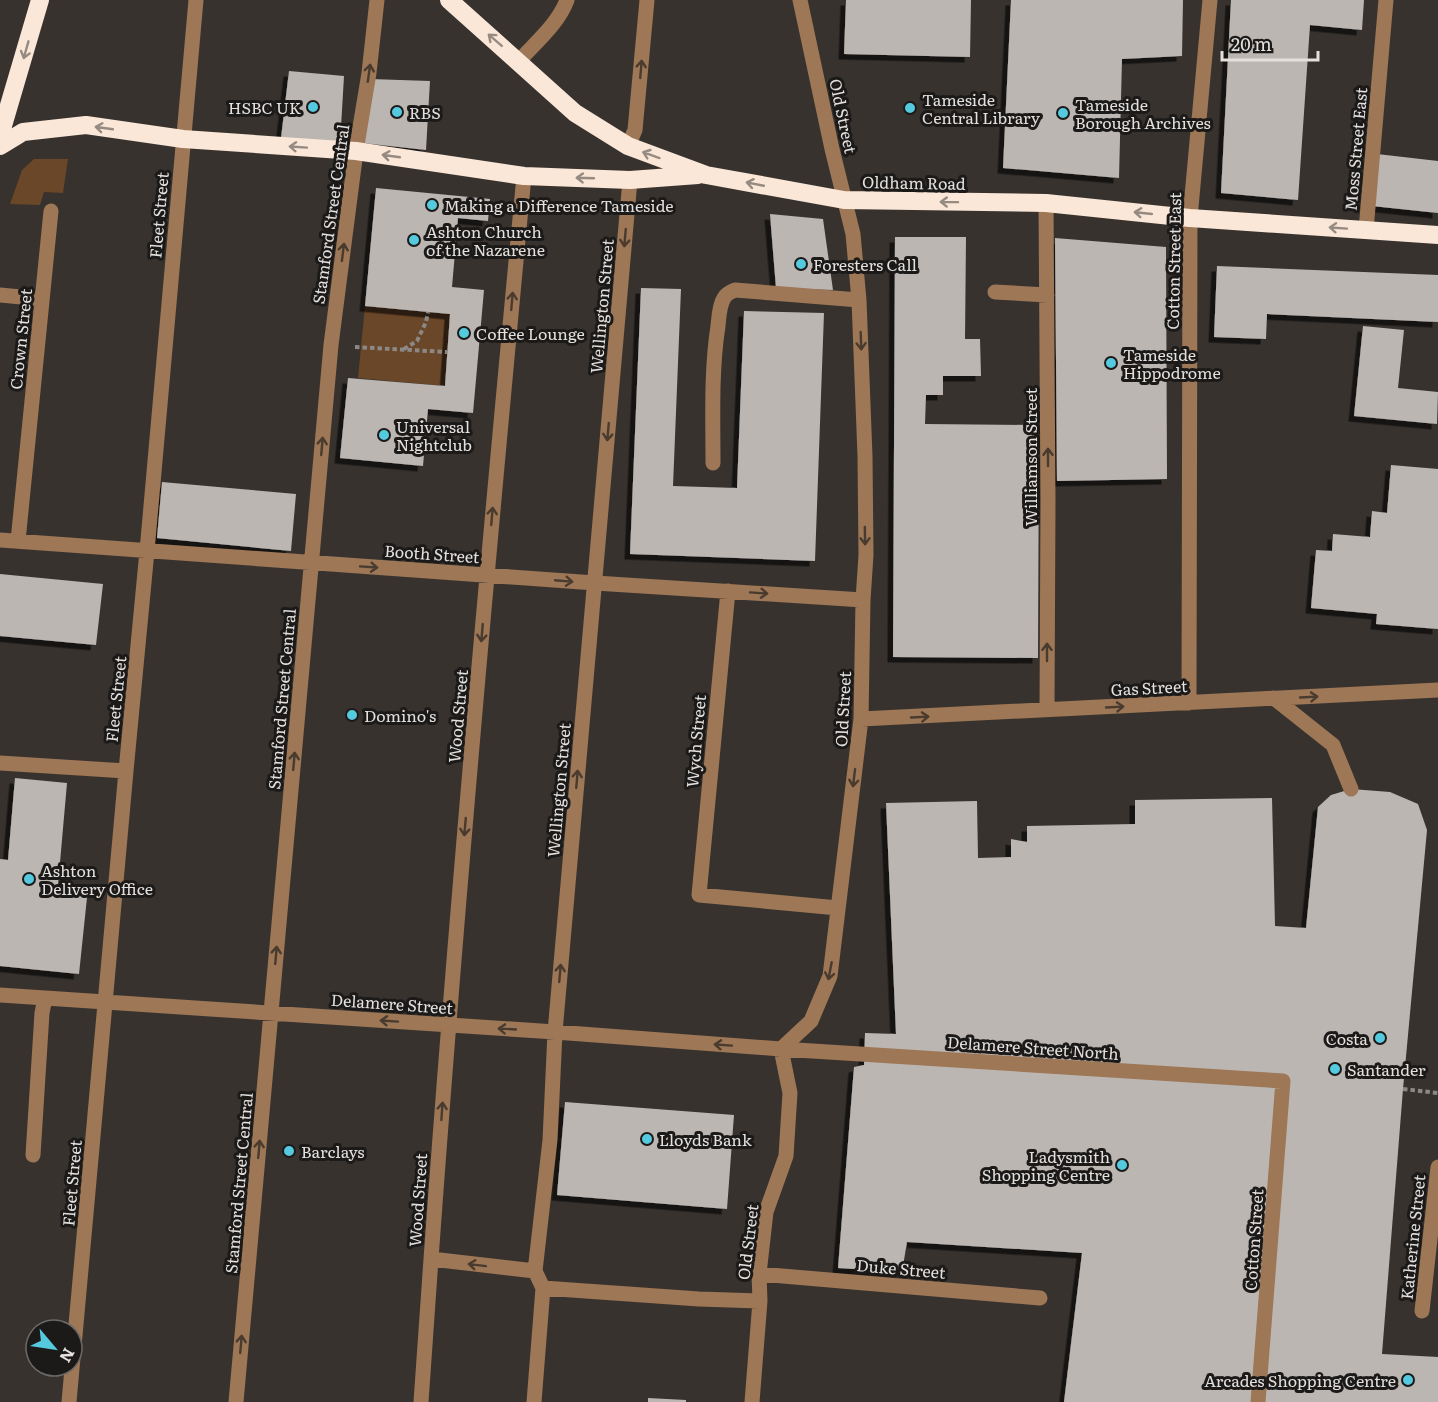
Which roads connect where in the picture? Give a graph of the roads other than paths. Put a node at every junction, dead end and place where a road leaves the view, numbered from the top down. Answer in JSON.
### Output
{"nodes":[{"id":1,"x":40,"y":0,"type":"edge"},
{"id":2,"x":196,"y":0,"type":"edge"},
{"id":3,"x":377,"y":0,"type":"edge"},
{"id":4,"x":449,"y":0,"type":"edge"},
{"id":5,"x":567,"y":0,"type":"edge"},
{"id":6,"x":647,"y":0,"type":"edge"},
{"id":7,"x":800,"y":0,"type":"edge"},
{"id":8,"x":1210,"y":0,"type":"edge"},
{"id":9,"x":1386,"y":0,"type":"edge"},
{"id":10,"x":519,"y":61,"type":"junction"},
{"id":11,"x":0,"y":136,"type":"edge"},
{"id":12,"x":183,"y":139,"type":"junction"},
{"id":13,"x":0,"y":146,"type":"edge"},
{"id":14,"x":628,"y":146,"type":"junction"},
{"id":15,"x":356,"y":151,"type":"junction"},
{"id":16,"x":706,"y":175,"type":"junction"},
{"id":17,"x":524,"y":176,"type":"junction"},
{"id":18,"x":630,"y":180,"type":"junction"},
{"id":19,"x":844,"y":200,"type":"junction"},
{"id":20,"x":1046,"y":204,"type":"junction"},
{"id":21,"x":51,"y":211,"type":"dead end"},
{"id":22,"x":1190,"y":218,"type":"junction"},
{"id":23,"x":1366,"y":230,"type":"junction"},
{"id":24,"x":1438,"y":235,"type":"edge"},
{"id":25,"x":995,"y":292,"type":"dead end"},
{"id":26,"x":0,"y":295,"type":"edge"},
{"id":27,"x":1047,"y":295,"type":"junction"},
{"id":28,"x":42,"y":299,"type":"junction"},
{"id":29,"x":859,"y":300,"type":"junction"},
{"id":30,"x":713,"y":463,"type":"dead end"},
{"id":31,"x":0,"y":540,"type":"edge"},
{"id":32,"x":18,"y":541,"type":"junction"},
{"id":33,"x":147,"y":551,"type":"junction"},
{"id":34,"x":311,"y":563,"type":"junction"},
{"id":35,"x":487,"y":575,"type":"junction"},
{"id":36,"x":595,"y":583,"type":"junction"},
{"id":37,"x":728,"y":591,"type":"junction"},
{"id":38,"x":863,"y":600,"type":"junction"},
{"id":39,"x":1438,"y":690,"type":"edge"},
{"id":40,"x":1274,"y":698,"type":"junction"},
{"id":41,"x":1189,"y":703,"type":"junction"},
{"id":42,"x":1047,"y":710,"type":"junction"},
{"id":43,"x":861,"y":720,"type":"junction"},
{"id":44,"x":0,"y":763,"type":"edge"},
{"id":45,"x":126,"y":771,"type":"junction"},
{"id":46,"x":1351,"y":789,"type":"dead end"},
{"id":47,"x":838,"y":908,"type":"junction"},
{"id":48,"x":0,"y":995,"type":"edge"},
{"id":49,"x":45,"y":998,"type":"junction"},
{"id":50,"x":105,"y":1002,"type":"junction"},
{"id":51,"x":271,"y":1014,"type":"junction"},
{"id":52,"x":448,"y":1025,"type":"junction"},
{"id":53,"x":555,"y":1032,"type":"junction"},
{"id":54,"x":781,"y":1049,"type":"junction"},
{"id":55,"x":1283,"y":1081,"type":"joint"},
{"id":56,"x":33,"y":1155,"type":"dead end"},
{"id":57,"x":1438,"y":1167,"type":"edge"},
{"id":58,"x":431,"y":1259,"type":"junction"},
{"id":59,"x":536,"y":1271,"type":"junction"},
{"id":60,"x":759,"y":1274,"type":"junction"},
{"id":61,"x":543,"y":1288,"type":"junction"},
{"id":62,"x":1040,"y":1298,"type":"dead end"},
{"id":63,"x":760,"y":1301,"type":"junction"},
{"id":64,"x":1422,"y":1311,"type":"dead end"},
{"id":65,"x":69,"y":1402,"type":"edge"},
{"id":66,"x":236,"y":1402,"type":"edge"},
{"id":67,"x":421,"y":1402,"type":"edge"},
{"id":68,"x":534,"y":1402,"type":"edge"},
{"id":69,"x":752,"y":1402,"type":"edge"},
{"id":70,"x":1258,"y":1402,"type":"edge"}],
"edges":[{"from":1,"to":11,"type":"highway","one_way":true},
{"from":2,"to":12,"type":"street","name":"Fleet Street"},
{"from":15,"to":3,"type":"street","name":"Stamford Street Central","one_way":true},
{"from":10,"to":4,"type":"highway","name":"Oldham Road","one_way":true},
{"from":5,"to":10,"type":"street"},
{"from":14,"to":6,"type":"street","one_way":true},
{"from":7,"to":19,"type":"street","name":"Old Street"},
{"from":8,"to":22,"type":"street","name":"Cotton Street East"},
{"from":9,"to":23,"type":"street","name":"Moss Street East"},
{"from":10,"to":14,"type":"highway","name":"Oldham Road"},
{"from":12,"to":13,"type":"highway","one_way":true},
{"from":15,"to":12,"type":"highway","one_way":true},
{"from":12,"to":33,"type":"street","name":"Fleet Street"},
{"from":16,"to":14,"type":"highway","name":"Oldham Road","one_way":true},
{"from":17,"to":15,"type":"highway","one_way":true},
{"from":34,"to":15,"type":"street","name":"Stamford Street Central","one_way":true},
{"from":16,"to":18,"type":"highway"},
{"from":19,"to":16,"type":"highway","name":"Oldham Road","one_way":true},
{"from":18,"to":17,"type":"highway","one_way":true},
{"from":35,"to":17,"type":"street","name":"Wood Street","one_way":true},
{"from":18,"to":36,"type":"street","name":"Wellington Street","one_way":true},
{"from":20,"to":19,"type":"highway","name":"Oldham Road","one_way":true},
{"from":19,"to":29,"type":"street","name":"Old Street"},
{"from":22,"to":20,"type":"highway","name":"Oldham Road","one_way":true},
{"from":20,"to":27,"type":"street","name":"Williamson Street"},
{"from":21,"to":28,"type":"street","name":"Crown Street"},
{"from":23,"to":22,"type":"highway","name":"Oldham Road","one_way":true},
{"from":22,"to":41,"type":"street","name":"Cotton Street East"},
{"from":23,"to":24,"type":"highway","name":"Oldham Road"},
{"from":25,"to":27,"type":"street"},
{"from":26,"to":28,"type":"street"},
{"from":42,"to":27,"type":"street","name":"Williamson Street","one_way":true},
{"from":28,"to":32,"type":"street","name":"Crown Street"},
{"from":29,"to":30,"type":"street"},
{"from":29,"to":38,"type":"street","name":"Old Street","one_way":true},
{"from":31,"to":32,"type":"street","name":"Booth Street"},
{"from":32,"to":33,"type":"street","name":"Booth Street"},
{"from":33,"to":34,"type":"street","name":"Booth Street"},
{"from":33,"to":45,"type":"street","name":"Fleet Street"},
{"from":34,"to":35,"type":"street","name":"Booth Street","one_way":true},
{"from":51,"to":34,"type":"street","name":"Stamford Street Central","one_way":true},
{"from":35,"to":36,"type":"street","name":"Booth Street","one_way":true},
{"from":35,"to":52,"type":"street","name":"Wood Street","one_way":true},
{"from":36,"to":37,"type":"street","name":"Booth Street"},
{"from":53,"to":36,"type":"street","name":"Wellington Street","one_way":true},
{"from":37,"to":38,"type":"street","name":"Booth Street","one_way":true},
{"from":37,"to":47,"type":"street","name":"Wych Street"},
{"from":38,"to":43,"type":"street","name":"Old Street"},
{"from":40,"to":39,"type":"street","name":"Gas Street","one_way":true},
{"from":40,"to":41,"type":"street","name":"Gas Street"},
{"from":40,"to":46,"type":"street"},
{"from":42,"to":41,"type":"street","name":"Gas Street","one_way":true},
{"from":43,"to":42,"type":"street","name":"Gas Street","one_way":true},
{"from":43,"to":47,"type":"street","name":"Old Street","one_way":true},
{"from":44,"to":45,"type":"street"},
{"from":45,"to":50,"type":"street","name":"Fleet Street"},
{"from":47,"to":54,"type":"street","name":"Old Street","one_way":true},
{"from":48,"to":49,"type":"street","name":"Delamere Street"},
{"from":49,"to":50,"type":"street","name":"Delamere Street"},
{"from":49,"to":56,"type":"street"},
{"from":50,"to":51,"type":"street","name":"Delamere Street"},
{"from":50,"to":65,"type":"street","name":"Fleet Street"},
{"from":52,"to":51,"type":"street","name":"Delamere Street","one_way":true},
{"from":66,"to":51,"type":"street","name":"Stamford Street Central","one_way":true},
{"from":53,"to":52,"type":"street","name":"Delamere Street","one_way":true},
{"from":58,"to":52,"type":"street","name":"Wood Street","one_way":true},
{"from":54,"to":53,"type":"street","name":"Delamere Street","one_way":true},
{"from":53,"to":59,"type":"street","name":"Wellington Street"},
{"from":54,"to":55,"type":"street","name":"Delamere Street North"},
{"from":54,"to":60,"type":"street","name":"Old Street"},
{"from":55,"to":70,"type":"street","name":"Cotton Street"},
{"from":57,"to":64,"type":"street","name":"Katherine Street"},
{"from":59,"to":58,"type":"street","name":"Wood Street","one_way":true},
{"from":58,"to":67,"type":"street","name":"Wood Street"},
{"from":59,"to":61,"type":"street","name":"Wellington Street"},
{"from":60,"to":62,"type":"street","name":"Duke Street"},
{"from":60,"to":63,"type":"street","name":"Old Street"},
{"from":61,"to":63,"type":"street"},
{"from":61,"to":68,"type":"street","name":"Wellington Street"},
{"from":63,"to":69,"type":"street","name":"Old Street"}]}
